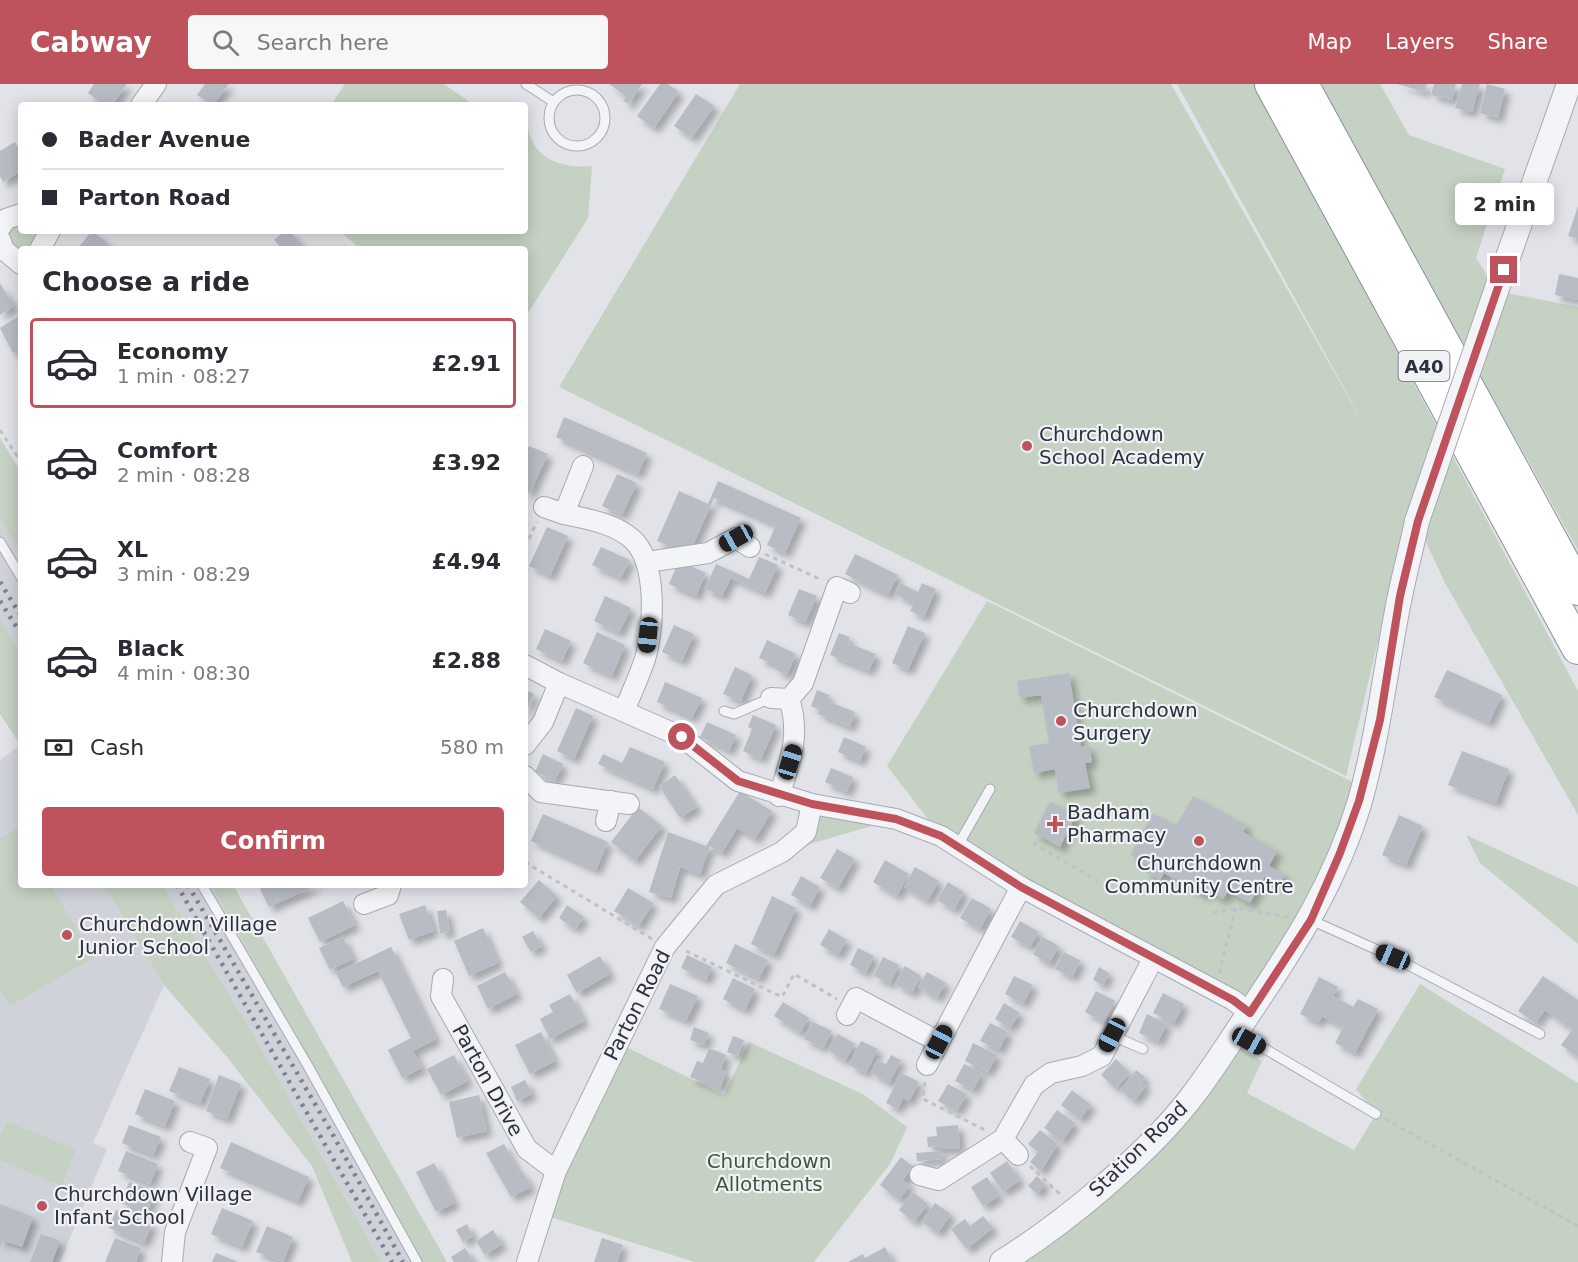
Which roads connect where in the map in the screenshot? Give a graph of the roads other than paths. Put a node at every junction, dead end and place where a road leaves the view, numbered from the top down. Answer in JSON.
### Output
{"nodes":[{"id":1,"x":156,"y":84,"type":"edge"},
{"id":2,"x":526,"y":84,"type":"edge"},
{"id":3,"x":1270,"y":84,"type":"edge"},
{"id":4,"x":1302,"y":84,"type":"edge"},
{"id":5,"x":1569,"y":84,"type":"edge"},
{"id":6,"x":552,"y":101,"type":"junction"},
{"id":7,"x":143,"y":102,"type":"edge"},
{"id":8,"x":18,"y":215,"type":"edge"},
{"id":9,"x":0,"y":228,"type":"edge"},
{"id":10,"x":0,"y":239,"type":"edge"},
{"id":11,"x":18,"y":262,"type":"edge"},
{"id":12,"x":583,"y":466,"type":"dead end"},
{"id":13,"x":544,"y":507,"type":"road end"},
{"id":14,"x":564,"y":514,"type":"junction"},
{"id":15,"x":737,"y":537,"type":"road end"},
{"id":16,"x":0,"y":542,"type":"edge"},
{"id":17,"x":647,"y":562,"type":"junction"},
{"id":18,"x":18,"y":573,"type":"edge"},
{"id":19,"x":1578,"y":589,"type":"edge"},
{"id":20,"x":844,"y":590,"type":"road end"},
{"id":21,"x":1578,"y":648,"type":"edge"},
{"id":22,"x":528,"y":667,"type":"edge"},
{"id":23,"x":560,"y":683,"type":"junction"},
{"id":24,"x":780,"y":698,"type":"junction"},
{"id":25,"x":624,"y":711,"type":"junction"},
{"id":26,"x":724,"y":711,"type":"dead end"},
{"id":27,"x":528,"y":741,"type":"edge"},
{"id":28,"x":528,"y":779,"type":"edge"},
{"id":29,"x":990,"y":789,"type":"dead end"},
{"id":30,"x":779,"y":796,"type":"junction"},
{"id":31,"x":812,"y":804,"type":"junction"},
{"id":32,"x":606,"y":820,"type":"dead end"},
{"id":33,"x":957,"y":846,"type":"junction"},
{"id":34,"x":1021,"y":887,"type":"junction"},
{"id":35,"x":204,"y":888,"type":"edge"},
{"id":36,"x":390,"y":888,"type":"edge"},
{"id":37,"x":364,"y":904,"type":"dead end"},
{"id":38,"x":1311,"y":920,"type":"junction"},
{"id":39,"x":1153,"y":959,"type":"junction"},
{"id":40,"x":443,"y":979,"type":"dead end"},
{"id":41,"x":849,"y":1011,"type":"road end"},
{"id":42,"x":1244,"y":1023,"type":"junction"},
{"id":43,"x":1540,"y":1034,"type":"dead end"},
{"id":44,"x":1112,"y":1035,"type":"junction"},
{"id":45,"x":939,"y":1042,"type":"junction"},
{"id":46,"x":1143,"y":1049,"type":"dead end"},
{"id":47,"x":927,"y":1065,"type":"road end"},
{"id":48,"x":1376,"y":1114,"type":"road end"},
{"id":49,"x":1003,"y":1139,"type":"junction"},
{"id":50,"x":190,"y":1142,"type":"dead end"},
{"id":51,"x":1018,"y":1155,"type":"road end"},
{"id":52,"x":556,"y":1171,"type":"junction"},
{"id":53,"x":957,"y":1191,"type":"dead end"},
{"id":54,"x":172,"y":1262,"type":"edge"},
{"id":55,"x":417,"y":1262,"type":"edge"},
{"id":56,"x":527,"y":1262,"type":"edge"},
{"id":57,"x":1002,"y":1262,"type":"edge"}],
"edges":[{"from":1,"to":7,"type":"street"},
{"from":2,"to":6,"type":"lane"},
{"from":3,"to":21,"type":"highway","number":"A40"},
{"from":4,"to":19,"type":"highway","number":"A40"},
{"from":5,"to":38,"type":"street","bridge":true},
{"from":6,"to":6,"type":"lane"},
{"from":8,"to":9,"type":"street"},
{"from":10,"to":11,"type":"street"},
{"from":12,"to":14,"type":"street"},
{"from":13,"to":14,"type":"street"},
{"from":14,"to":17,"type":"street"},
{"from":15,"to":17,"type":"street"},
{"from":16,"to":18,"type":"lane"},
{"from":17,"to":25,"type":"street"},
{"from":20,"to":24,"type":"street"},
{"from":22,"to":23,"type":"street"},
{"from":23,"to":25,"type":"street"},
{"from":23,"to":27,"type":"street"},
{"from":24,"to":26,"type":"lane"},
{"from":24,"to":30,"type":"street"},
{"from":25,"to":30,"type":"street"},
{"from":28,"to":32,"type":"street"},
{"from":29,"to":33,"type":"lane"},
{"from":30,"to":31,"type":"street"},
{"from":31,"to":33,"type":"street"},
{"from":31,"to":52,"type":"street","name":"Parton Road"},
{"from":33,"to":34,"type":"street"},
{"from":34,"to":39,"type":"street"},
{"from":34,"to":45,"type":"street"},
{"from":35,"to":55,"type":"lane"},
{"from":36,"to":37,"type":"street"},
{"from":38,"to":42,"type":"street"},
{"from":38,"to":43,"type":"lane"},
{"from":39,"to":42,"type":"street"},
{"from":39,"to":44,"type":"street"},
{"from":40,"to":52,"type":"street","name":"Parton Drive"},
{"from":41,"to":45,"type":"street"},
{"from":42,"to":48,"type":"lane"},
{"from":42,"to":57,"type":"street","name":"Station Road"},
{"from":44,"to":46,"type":"lane"},
{"from":44,"to":49,"type":"street"},
{"from":45,"to":47,"type":"street"},
{"from":49,"to":51,"type":"street"},
{"from":49,"to":53,"type":"street"},
{"from":50,"to":54,"type":"street"},
{"from":52,"to":56,"type":"street","name":"Parton Road"}]}
